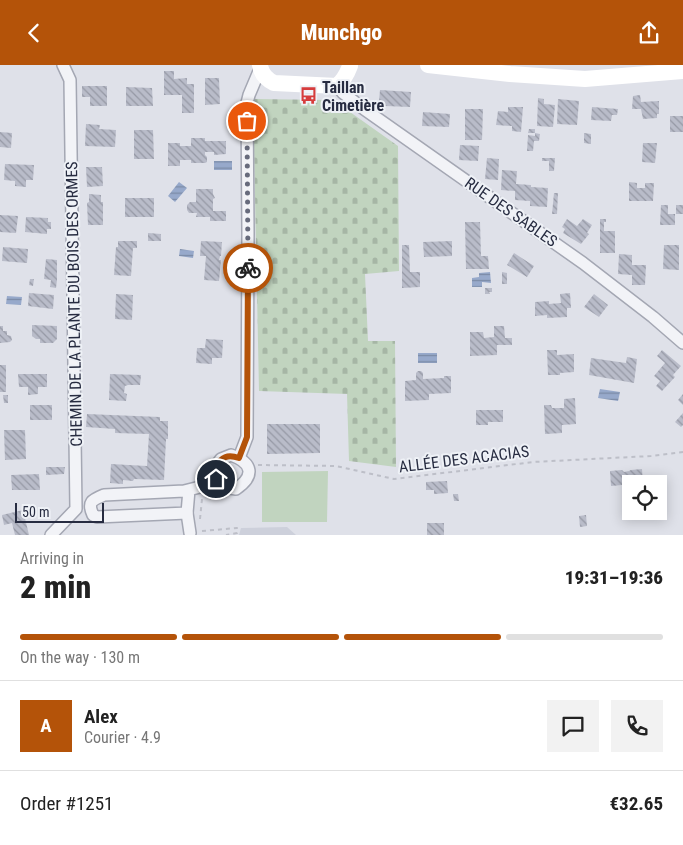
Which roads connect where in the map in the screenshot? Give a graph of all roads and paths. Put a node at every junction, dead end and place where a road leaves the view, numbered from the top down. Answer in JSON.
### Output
{"nodes":[{"id":1,"x":63,"y":65,"type":"edge"},
{"id":2,"x":352,"y":65,"type":"edge"},
{"id":3,"x":428,"y":65,"type":"edge"},
{"id":4,"x":260,"y":67,"type":"edge"},
{"id":5,"x":510,"y":69,"type":"edge"},
{"id":6,"x":683,"y":71,"type":"edge"},
{"id":7,"x":337,"y":86,"type":"junction"},
{"id":8,"x":683,"y":343,"type":"edge"},
{"id":9,"x":683,"y":452,"type":"edge"},
{"id":10,"x":239,"y":458,"type":"junction"},
{"id":11,"x":248,"y":468,"type":"junction"},
{"id":12,"x":216,"y":479,"type":"junction"},
{"id":13,"x":195,"y":488,"type":"junction"},
{"id":14,"x":188,"y":513,"type":"junction"},
{"id":15,"x":200,"y":521,"type":"dead end"},
{"id":16,"x":195,"y":532,"type":"joint"},
{"id":17,"x":51,"y":535,"type":"edge"},
{"id":18,"x":226,"y":535,"type":"edge"}],
"edges":[{"from":1,"to":17,"type":"street","name":"CHEMIN DE LA PLANTE DU BOIS DES ORMES"},
{"from":2,"to":7,"type":"main road"},
{"from":3,"to":5,"type":"main road"},
{"from":4,"to":7,"type":"main road"},
{"from":4,"to":10,"type":"street"},
{"from":5,"to":6,"type":"main road"},
{"from":7,"to":8,"type":"street","name":"RUE DES SABLES"},
{"from":9,"to":11,"type":"path","name":"ALLÉE DES ACACIAS"},
{"from":10,"to":11,"type":"street"},
{"from":10,"to":12,"type":"street"},
{"from":11,"to":12,"type":"street"},
{"from":12,"to":13,"type":"street"},
{"from":13,"to":14,"type":"street"},
{"from":13,"to":14,"type":"street"},
{"from":13,"to":15,"type":"path"},
{"from":14,"to":16,"type":"street"},
{"from":16,"to":18,"type":"path"}]}
